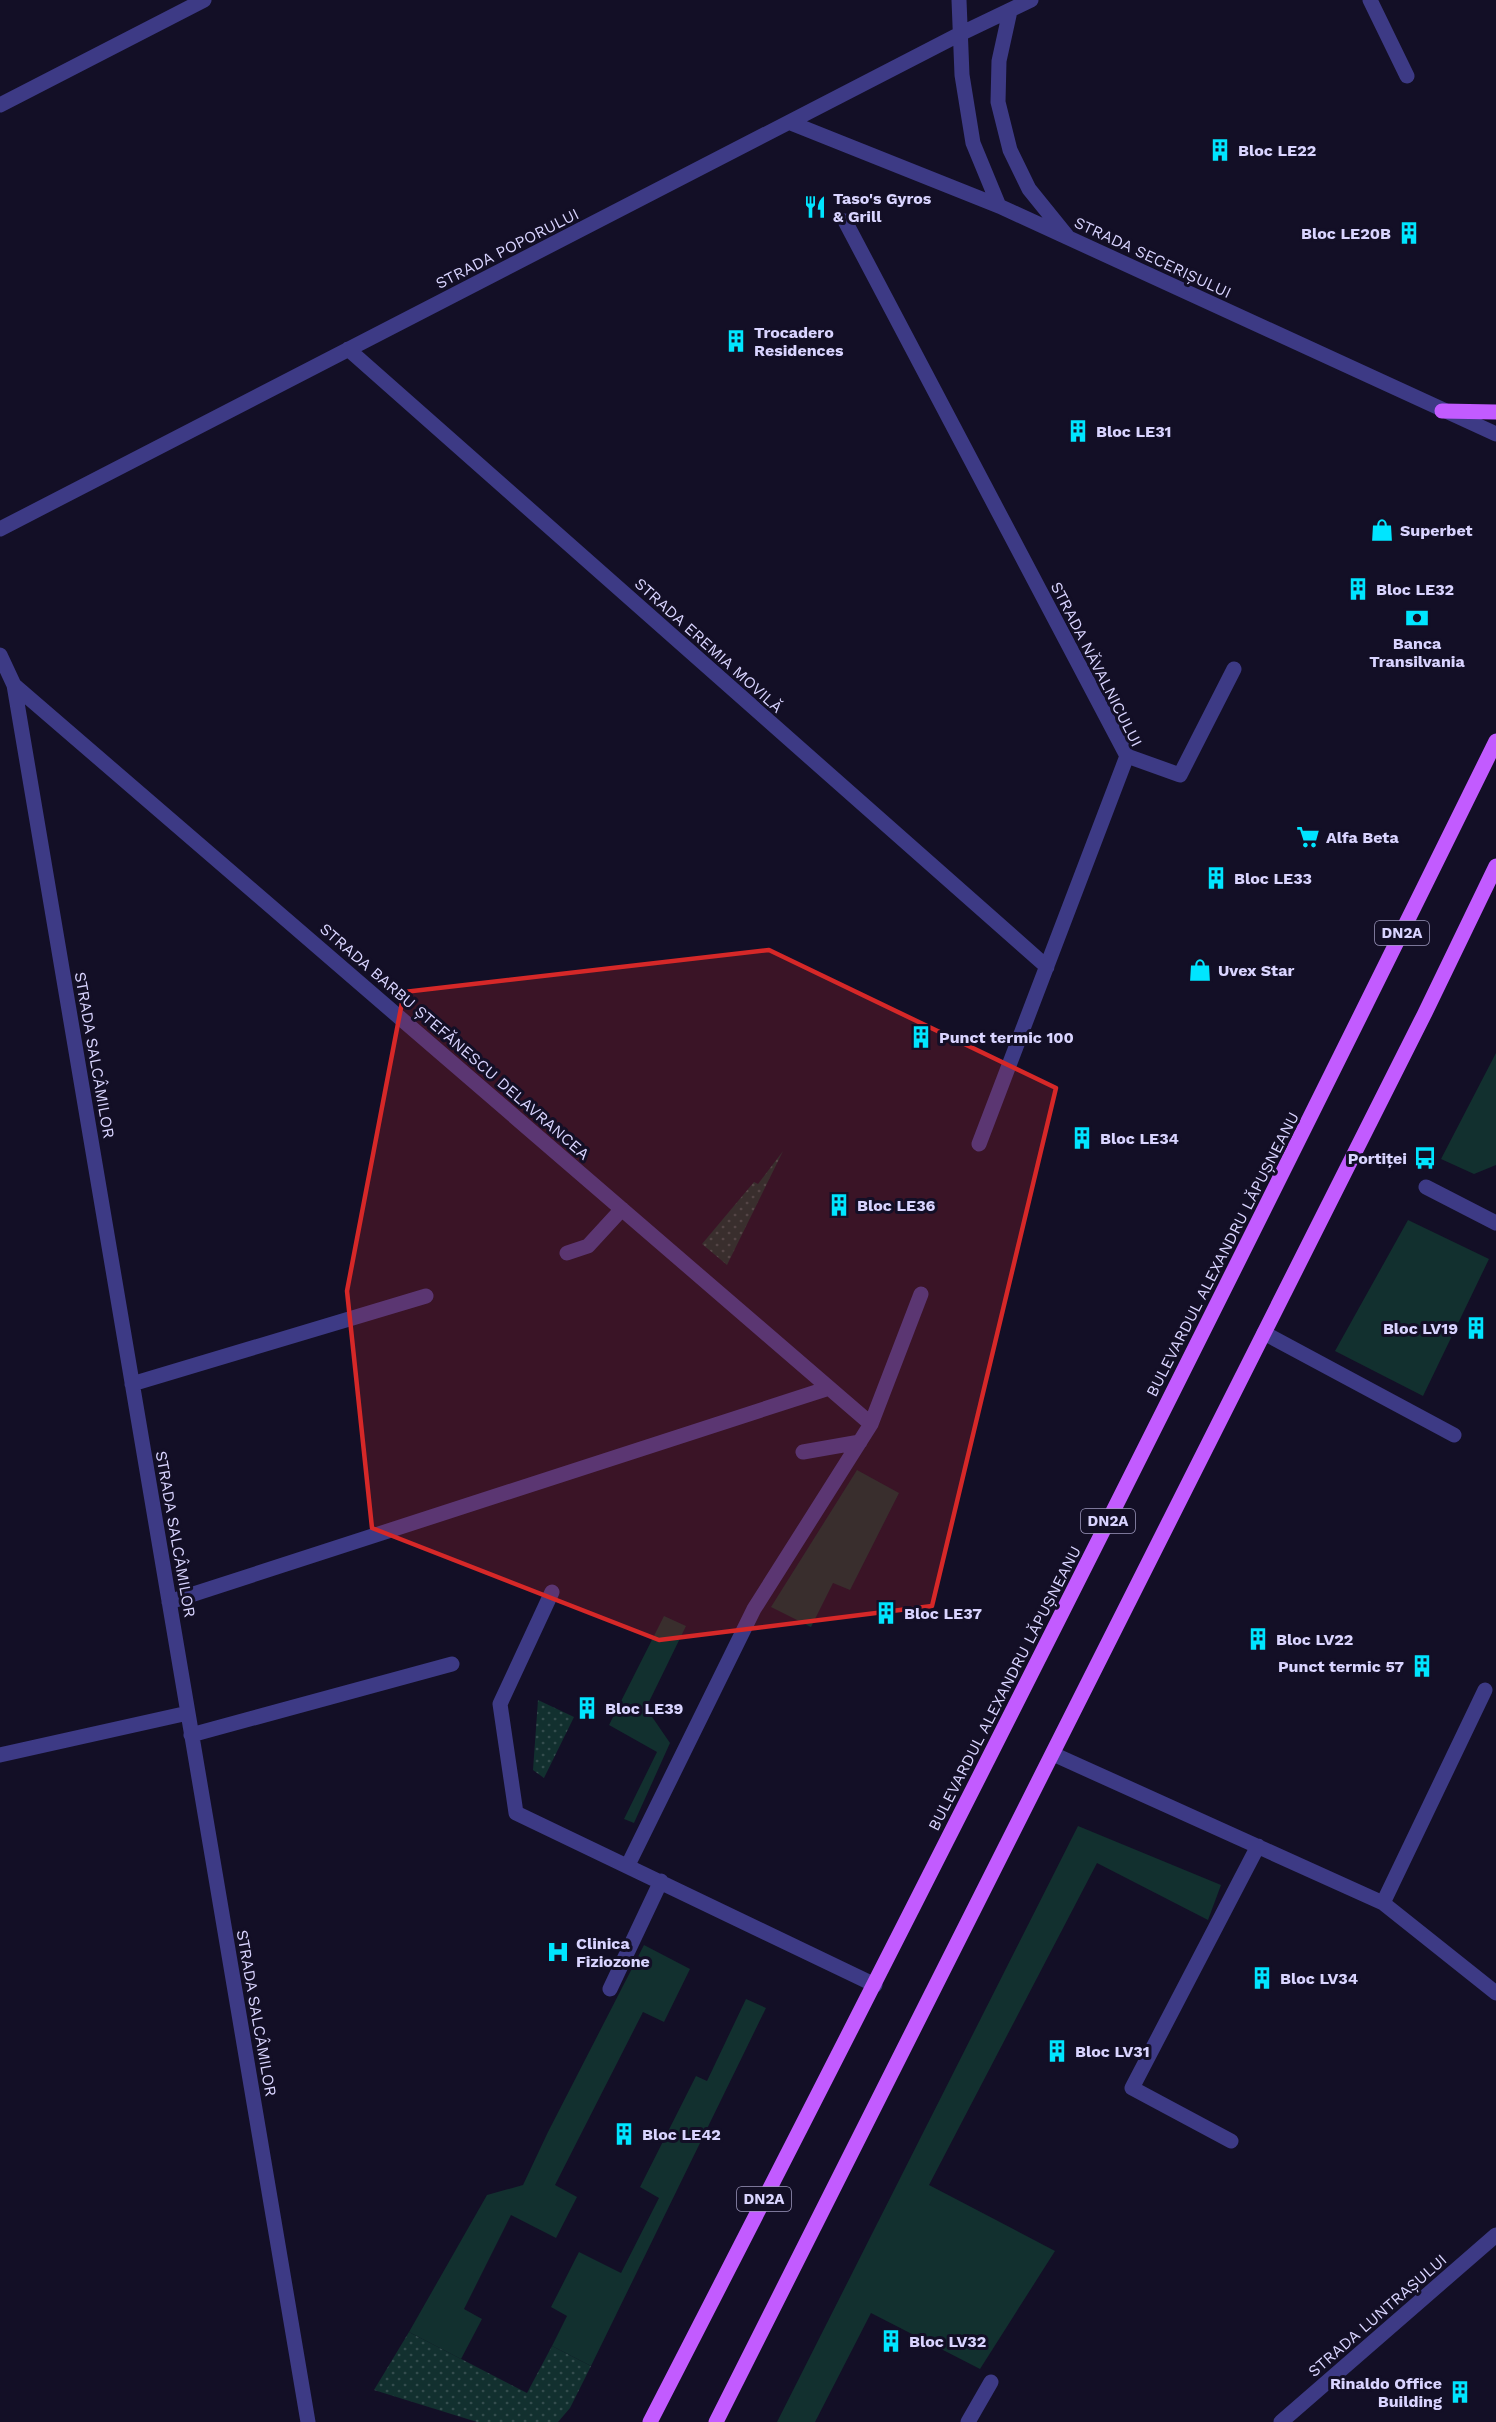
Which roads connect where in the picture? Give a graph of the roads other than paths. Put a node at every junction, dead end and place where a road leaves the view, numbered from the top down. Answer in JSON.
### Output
{"nodes":[{"id":1,"x":204,"y":0,"type":"edge"},
{"id":2,"x":959,"y":0,"type":"edge"},
{"id":3,"x":1031,"y":0,"type":"edge"},
{"id":4,"x":1371,"y":0,"type":"edge"},
{"id":5,"x":1010,"y":11,"type":"junction"},
{"id":6,"x":960,"y":34,"type":"junction"},
{"id":7,"x":1407,"y":76,"type":"dead end"},
{"id":8,"x":0,"y":105,"type":"edge"},
{"id":9,"x":791,"y":123,"type":"junction"},
{"id":10,"x":999,"y":206,"type":"junction"},
{"id":11,"x":845,"y":221,"type":"dead end"},
{"id":12,"x":1068,"y":238,"type":"junction"},
{"id":13,"x":348,"y":349,"type":"junction"},
{"id":14,"x":1442,"y":411,"type":"junction"},
{"id":15,"x":1496,"y":412,"type":"edge"},
{"id":16,"x":1496,"y":434,"type":"edge"},
{"id":17,"x":0,"y":529,"type":"edge"},
{"id":18,"x":0,"y":655,"type":"edge"},
{"id":19,"x":1234,"y":669,"type":"dead end"},
{"id":20,"x":14,"y":685,"type":"junction"},
{"id":21,"x":1496,"y":741,"type":"edge"},
{"id":22,"x":1127,"y":756,"type":"junction"},
{"id":23,"x":1496,"y":866,"type":"edge"},
{"id":24,"x":1047,"y":967,"type":"junction"},
{"id":25,"x":979,"y":1144,"type":"dead end"},
{"id":26,"x":1426,"y":1187,"type":"dead end"},
{"id":27,"x":622,"y":1209,"type":"junction"},
{"id":28,"x":1496,"y":1223,"type":"edge"},
{"id":29,"x":567,"y":1253,"type":"dead end"},
{"id":30,"x":921,"y":1294,"type":"dead end"},
{"id":31,"x":426,"y":1296,"type":"dead end"},
{"id":32,"x":1264,"y":1333,"type":"junction"},
{"id":33,"x":132,"y":1384,"type":"junction"},
{"id":34,"x":829,"y":1388,"type":"junction"},
{"id":35,"x":872,"y":1424,"type":"junction"},
{"id":36,"x":1454,"y":1435,"type":"dead end"},
{"id":37,"x":860,"y":1442,"type":"junction"},
{"id":38,"x":803,"y":1452,"type":"dead end"},
{"id":39,"x":552,"y":1592,"type":"dead end"},
{"id":40,"x":169,"y":1602,"type":"junction"},
{"id":41,"x":452,"y":1665,"type":"dead end"},
{"id":42,"x":1485,"y":1690,"type":"dead end"},
{"id":43,"x":188,"y":1713,"type":"junction"},
{"id":44,"x":191,"y":1735,"type":"junction"},
{"id":45,"x":1053,"y":1754,"type":"junction"},
{"id":46,"x":0,"y":1755,"type":"edge"},
{"id":47,"x":1258,"y":1846,"type":"junction"},
{"id":48,"x":628,"y":1865,"type":"junction"},
{"id":49,"x":661,"y":1881,"type":"junction"},
{"id":50,"x":1383,"y":1904,"type":"junction"},
{"id":51,"x":875,"y":1985,"type":"junction"},
{"id":52,"x":610,"y":1989,"type":"dead end"},
{"id":53,"x":1496,"y":1993,"type":"edge"},
{"id":54,"x":1231,"y":2141,"type":"dead end"},
{"id":55,"x":1496,"y":2235,"type":"edge"},
{"id":56,"x":991,"y":2382,"type":"dead end"},
{"id":57,"x":308,"y":2422,"type":"edge"},
{"id":58,"x":650,"y":2422,"type":"edge"},
{"id":59,"x":716,"y":2422,"type":"edge"},
{"id":60,"x":968,"y":2422,"type":"edge"},
{"id":61,"x":1281,"y":2422,"type":"edge"}],
"edges":[{"from":1,"to":8,"type":"street"},
{"from":2,"to":6,"type":"street"},
{"from":3,"to":5,"type":"street","name":"STRADA POPORULUI"},
{"from":4,"to":7,"type":"street"},
{"from":5,"to":6,"type":"street","name":"STRADA POPORULUI"},
{"from":5,"to":12,"type":"street"},
{"from":6,"to":9,"type":"street","name":"STRADA POPORULUI"},
{"from":6,"to":10,"type":"street"},
{"from":9,"to":10,"type":"street","name":"STRADA SECERIȘULUI"},
{"from":9,"to":13,"type":"street","name":"STRADA POPORULUI"},
{"from":10,"to":12,"type":"street","name":"STRADA SECERIȘULUI"},
{"from":11,"to":22,"type":"street","name":"STRADA NĂVALNICULUI"},
{"from":12,"to":14,"type":"street","name":"STRADA SECERIȘULUI"},
{"from":13,"to":17,"type":"street","name":"STRADA POPORULUI"},
{"from":13,"to":24,"type":"street","name":"STRADA EREMIA MOVILĂ"},
{"from":14,"to":15,"type":"main road"},
{"from":14,"to":16,"type":"street","name":"STRADA SECERIȘULUI"},
{"from":18,"to":20,"type":"street","name":"STRADA SALCÂMILOR"},
{"from":19,"to":22,"type":"street"},
{"from":20,"to":27,"type":"street","name":"STRADA BARBU ȘTEFĂNESCU DELAVRANCEA"},
{"from":20,"to":33,"type":"street","name":"STRADA SALCÂMILOR"},
{"from":21,"to":51,"type":"main road","name":"BULEVARDUL ALEXANDRU LĂPUȘNEANU","number":"DN2A"},
{"from":22,"to":24,"type":"street","name":"STRADA NĂVALNICULUI"},
{"from":23,"to":32,"type":"main road"},
{"from":24,"to":25,"type":"street","name":"STRADA NĂVALNICULUI"},
{"from":26,"to":28,"type":"street"},
{"from":27,"to":29,"type":"street"},
{"from":27,"to":34,"type":"street","name":"STRADA BARBU ȘTEFĂNESCU DELAVRANCEA"},
{"from":30,"to":35,"type":"street"},
{"from":31,"to":33,"type":"street"},
{"from":32,"to":36,"type":"street"},
{"from":32,"to":45,"type":"main road"},
{"from":33,"to":40,"type":"street","name":"STRADA SALCÂMILOR"},
{"from":34,"to":35,"type":"street","name":"STRADA BARBU ȘTEFĂNESCU DELAVRANCEA"},
{"from":34,"to":40,"type":"street"},
{"from":35,"to":37,"type":"street"},
{"from":37,"to":38,"type":"street"},
{"from":37,"to":48,"type":"street"},
{"from":39,"to":48,"type":"street"},
{"from":40,"to":43,"type":"street","name":"STRADA SALCÂMILOR"},
{"from":41,"to":44,"type":"street"},
{"from":42,"to":50,"type":"street"},
{"from":43,"to":44,"type":"street","name":"STRADA SALCÂMILOR"},
{"from":43,"to":46,"type":"street"},
{"from":44,"to":57,"type":"street","name":"STRADA SALCÂMILOR"},
{"from":45,"to":47,"type":"street"},
{"from":45,"to":59,"type":"main road"},
{"from":47,"to":50,"type":"street"},
{"from":47,"to":54,"type":"street"},
{"from":48,"to":49,"type":"street"},
{"from":49,"to":51,"type":"street"},
{"from":49,"to":52,"type":"street"},
{"from":50,"to":53,"type":"street"},
{"from":51,"to":58,"type":"main road","name":"BULEVARDUL ALEXANDRU LĂPUȘNEANU","number":"DN2A"},
{"from":55,"to":61,"type":"street","name":"STRADA LUNTRAȘULUI"},
{"from":56,"to":60,"type":"street"}]}
